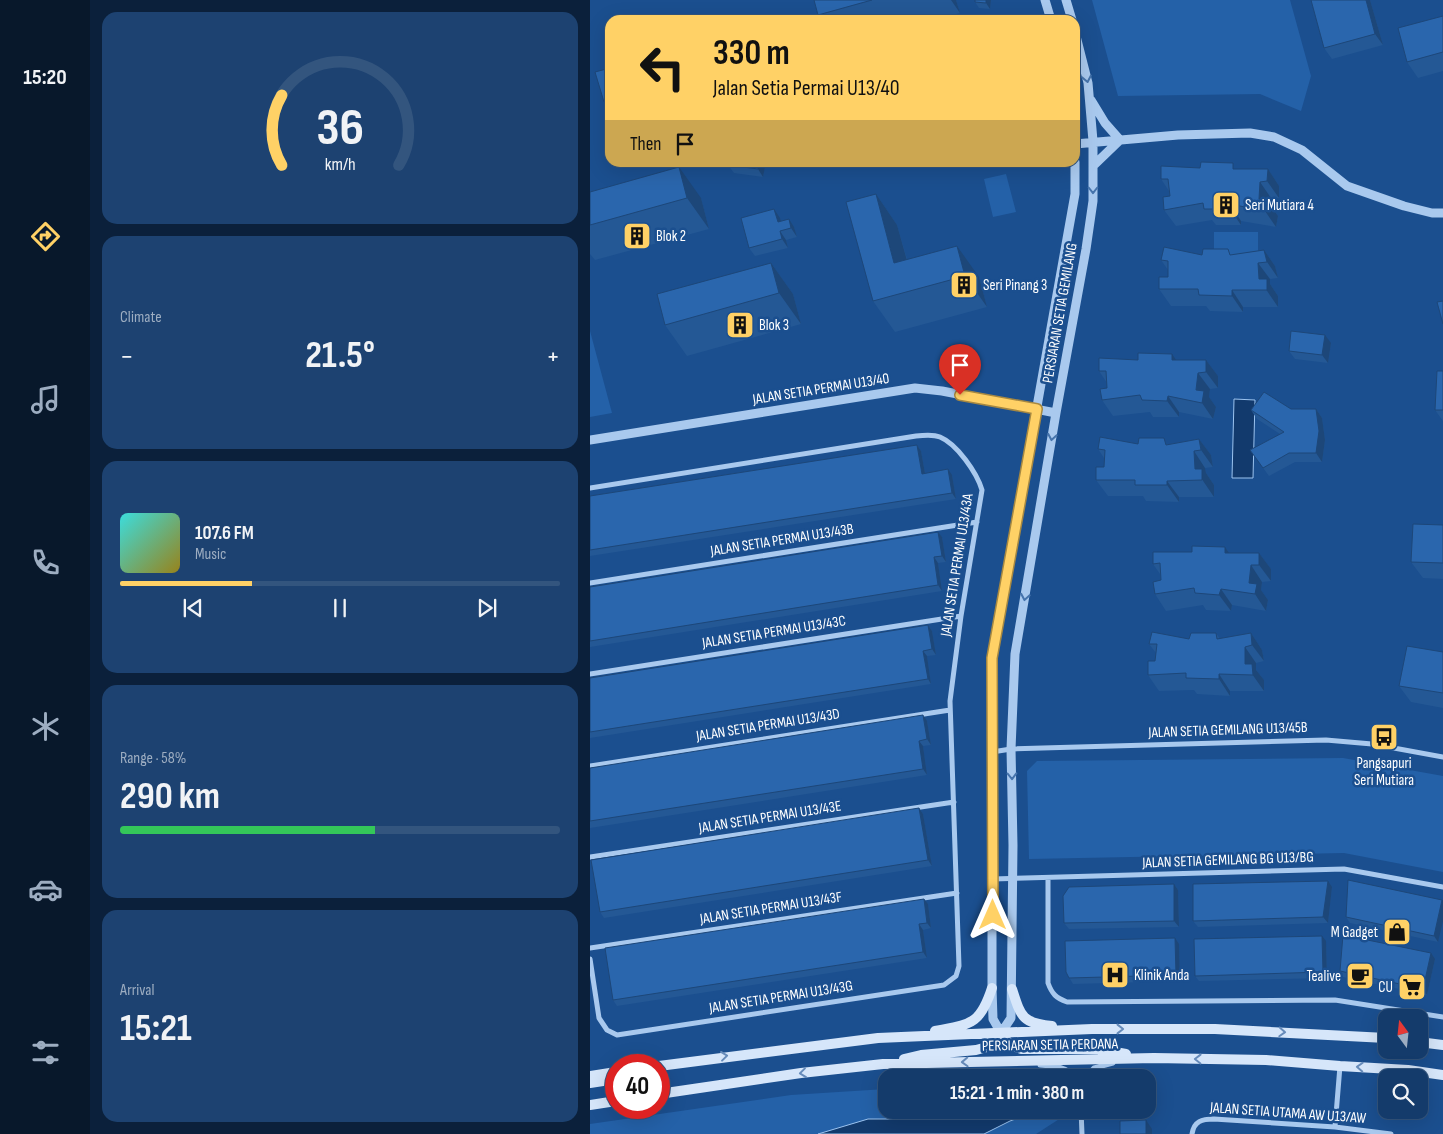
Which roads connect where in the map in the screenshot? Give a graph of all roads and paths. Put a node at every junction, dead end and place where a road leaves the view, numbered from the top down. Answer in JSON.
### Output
{"nodes":[{"id":1,"x":1045,"y":0,"type":"edge"},
{"id":2,"x":1066,"y":0,"type":"edge"},
{"id":3,"x":1050,"y":15,"type":"edge"},
{"id":4,"x":1070,"y":15,"type":"edge"},
{"id":5,"x":1080,"y":52,"type":"edge"},
{"id":6,"x":1090,"y":98,"type":"junction"},
{"id":7,"x":1120,"y":140,"type":"junction"},
{"id":8,"x":1093,"y":141,"type":"junction"},
{"id":9,"x":1080,"y":143,"type":"edge"},
{"id":10,"x":1093,"y":166,"type":"junction"},
{"id":11,"x":1075,"y":167,"type":"edge"},
{"id":12,"x":1443,"y":213,"type":"edge"},
{"id":13,"x":1037,"y":409,"type":"junction"},
{"id":14,"x":1056,"y":412,"type":"junction"},
{"id":15,"x":590,"y":440,"type":"edge"},
{"id":16,"x":590,"y":488,"type":"edge"},
{"id":17,"x":977,"y":522,"type":"junction"},
{"id":18,"x":590,"y":583,"type":"edge"},
{"id":19,"x":961,"y":616,"type":"junction"},
{"id":20,"x":590,"y":674,"type":"edge"},
{"id":21,"x":950,"y":710,"type":"junction"},
{"id":22,"x":1012,"y":750,"type":"junction"},
{"id":23,"x":992,"y":752,"type":"junction"},
{"id":24,"x":1443,"y":757,"type":"edge"},
{"id":25,"x":590,"y":766,"type":"edge"},
{"id":26,"x":954,"y":802,"type":"junction"},
{"id":27,"x":590,"y":857,"type":"edge"},
{"id":28,"x":1048,"y":878,"type":"junction"},
{"id":29,"x":993,"y":879,"type":"junction"},
{"id":30,"x":1012,"y":879,"type":"junction"},
{"id":31,"x":1443,"y":888,"type":"edge"},
{"id":32,"x":957,"y":893,"type":"junction"},
{"id":33,"x":590,"y":948,"type":"edge"},
{"id":34,"x":590,"y":959,"type":"edge"},
{"id":35,"x":956,"y":976,"type":"joint"},
{"id":36,"x":992,"y":988,"type":"junction"},
{"id":37,"x":1012,"y":989,"type":"junction"},
{"id":38,"x":1443,"y":1017,"type":"edge"},
{"id":39,"x":1092,"y":1029,"type":"junction"},
{"id":40,"x":1001,"y":1033,"type":"junction"},
{"id":41,"x":902,"y":1037,"type":"junction"},
{"id":42,"x":1378,"y":1038,"type":"edge"},
{"id":43,"x":1428,"y":1043,"type":"edge"},
{"id":44,"x":1443,"y":1045,"type":"edge"},
{"id":45,"x":1138,"y":1058,"type":"junction"},
{"id":46,"x":1154,"y":1058,"type":"junction"},
{"id":47,"x":696,"y":1060,"type":"junction"},
{"id":48,"x":996,"y":1061,"type":"junction"},
{"id":49,"x":670,"y":1064,"type":"edge"},
{"id":50,"x":883,"y":1064,"type":"junction"},
{"id":51,"x":1340,"y":1066,"type":"junction"},
{"id":52,"x":670,"y":1068,"type":"edge"},
{"id":53,"x":1065,"y":1069,"type":"edge"},
{"id":54,"x":1093,"y":1069,"type":"edge"},
{"id":55,"x":605,"y":1074,"type":"edge"},
{"id":56,"x":1443,"y":1075,"type":"edge"},
{"id":57,"x":590,"y":1076,"type":"edge"},
{"id":58,"x":605,"y":1081,"type":"edge"},
{"id":59,"x":590,"y":1083,"type":"edge"},
{"id":60,"x":670,"y":1092,"type":"edge"},
{"id":61,"x":605,"y":1102,"type":"edge"},
{"id":62,"x":590,"y":1104,"type":"edge"},
{"id":63,"x":605,"y":1104,"type":"edge"},
{"id":64,"x":590,"y":1110,"type":"edge"},
{"id":65,"x":1081,"y":1119,"type":"edge"},
{"id":66,"x":1335,"y":1127,"type":"junction"},
{"id":67,"x":1082,"y":1134,"type":"edge"},
{"id":68,"x":1192,"y":1134,"type":"edge"},
{"id":69,"x":1391,"y":1134,"type":"edge"}],
"edges":[{"from":1,"to":3,"type":"street"},
{"from":2,"to":4,"type":"street"},
{"from":5,"to":6,"type":"street","name":"PERSIARAN SETIA GEMILANG","one_way":true},
{"from":6,"to":7,"type":"street"},
{"from":6,"to":8,"type":"street","name":"PERSIARAN SETIA GEMILANG"},
{"from":7,"to":8,"type":"street"},
{"from":7,"to":10,"type":"street"},
{"from":7,"to":12,"type":"street"},
{"from":8,"to":9,"type":"street"},
{"from":8,"to":10,"type":"street","name":"PERSIARAN SETIA GEMILANG"},
{"from":10,"to":14,"type":"street","name":"PERSIARAN SETIA GEMILANG","one_way":true},
{"from":11,"to":13,"type":"street","name":"PERSIARAN SETIA GEMILANG"},
{"from":13,"to":14,"type":"street","name":"JALAN SETIA PERMAI U13/40"},
{"from":13,"to":15,"type":"street","name":"JALAN SETIA PERMAI U13/40"},
{"from":13,"to":23,"type":"street","name":"PERSIARAN SETIA GEMILANG"},
{"from":14,"to":22,"type":"street","name":"PERSIARAN SETIA GEMILANG","one_way":true},
{"from":16,"to":17,"type":"street","name":"JALAN SETIA PERMAI U13/43A"},
{"from":17,"to":18,"type":"street","name":"JALAN SETIA PERMAI U13/43B"},
{"from":17,"to":19,"type":"street","name":"JALAN SETIA PERMAI U13/43A"},
{"from":19,"to":20,"type":"street","name":"JALAN SETIA PERMAI U13/43C"},
{"from":19,"to":21,"type":"street","name":"JALAN SETIA PERMAI U13/43A"},
{"from":21,"to":25,"type":"street","name":"JALAN SETIA PERMAI U13/43D"},
{"from":21,"to":26,"type":"street","name":"JALAN SETIA PERMAI U13/43A"},
{"from":22,"to":23,"type":"street","name":"JALAN SETIA GEMILANG U13/45B"},
{"from":22,"to":24,"type":"street","name":"JALAN SETIA GEMILANG U13/45B"},
{"from":22,"to":30,"type":"street","name":"PERSIARAN SETIA GEMILANG","one_way":true},
{"from":23,"to":29,"type":"street","name":"PERSIARAN SETIA GEMILANG"},
{"from":26,"to":27,"type":"street","name":"JALAN SETIA PERMAI U13/43E"},
{"from":26,"to":32,"type":"street","name":"JALAN SETIA PERMAI U13/43A"},
{"from":28,"to":30,"type":"street","name":"JALAN SETIA GEMILANG BG U13/BG"},
{"from":28,"to":31,"type":"street","name":"JALAN SETIA GEMILANG BG U13/BG"},
{"from":28,"to":38,"type":"street"},
{"from":29,"to":30,"type":"street","name":"JALAN SETIA GEMILANG BG U13/BG"},
{"from":29,"to":36,"type":"street","name":"PERSIARAN SETIA GEMILANG"},
{"from":30,"to":37,"type":"street","name":"PERSIARAN SETIA GEMILANG"},
{"from":32,"to":33,"type":"street","name":"JALAN SETIA PERMAI U13/43F"},
{"from":32,"to":35,"type":"street","name":"JALAN SETIA PERMAI U13/43A"},
{"from":34,"to":35,"type":"street","name":"JALAN SETIA PERMAI U13/43G"},
{"from":36,"to":40,"type":"street","name":"PERSIARAN SETIA GEMILANG"},
{"from":36,"to":41,"type":"main road"},
{"from":37,"to":39,"type":"main road"},
{"from":37,"to":40,"type":"street","name":"PERSIARAN SETIA GEMILANG"},
{"from":39,"to":40,"type":"main road","name":"PERSIARAN SETIA PERDANA"},
{"from":39,"to":42,"type":"main road","name":"PERSIARAN SETIA PERDANA","one_way":true},
{"from":40,"to":41,"type":"main road","name":"PERSIARAN SETIA PERDANA"},
{"from":40,"to":46,"type":"main road"},
{"from":40,"to":50,"type":"main road"},
{"from":47,"to":41,"type":"main road","name":"PERSIARAN SETIA PERDANA","one_way":true},
{"from":43,"to":44,"type":"main road"},
{"from":45,"to":46,"type":"main road","name":"PERSIARAN SETIA PERDANA"},
{"from":45,"to":48,"type":"main road","name":"PERSIARAN SETIA PERDANA"},
{"from":45,"to":54,"type":"street"},
{"from":51,"to":46,"type":"main road","name":"PERSIARAN SETIA PERDANA","one_way":true},
{"from":47,"to":49,"type":"main road","name":"PERSIARAN SETIA PERDANA"},
{"from":47,"to":52,"type":"main road"},
{"from":48,"to":50,"type":"main road","name":"PERSIARAN SETIA PERDANA","one_way":true},
{"from":48,"to":53,"type":"street"},
{"from":50,"to":60,"type":"main road","name":"PERSIARAN SETIA PERDANA","one_way":true},
{"from":56,"to":51,"type":"main road","name":"PERSIARAN SETIA PERDANA","one_way":true},
{"from":51,"to":66,"type":"street"},
{"from":55,"to":57,"type":"main road"},
{"from":58,"to":59,"type":"main road"},
{"from":61,"to":62,"type":"main road"},
{"from":63,"to":64,"type":"main road"},
{"from":65,"to":67,"type":"street"},
{"from":66,"to":68,"type":"street","name":"JALAN SETIA UTAMA AW U13/AW"},
{"from":66,"to":69,"type":"street","name":"JALAN SETIA UTAMA AW U13/AW"}]}
